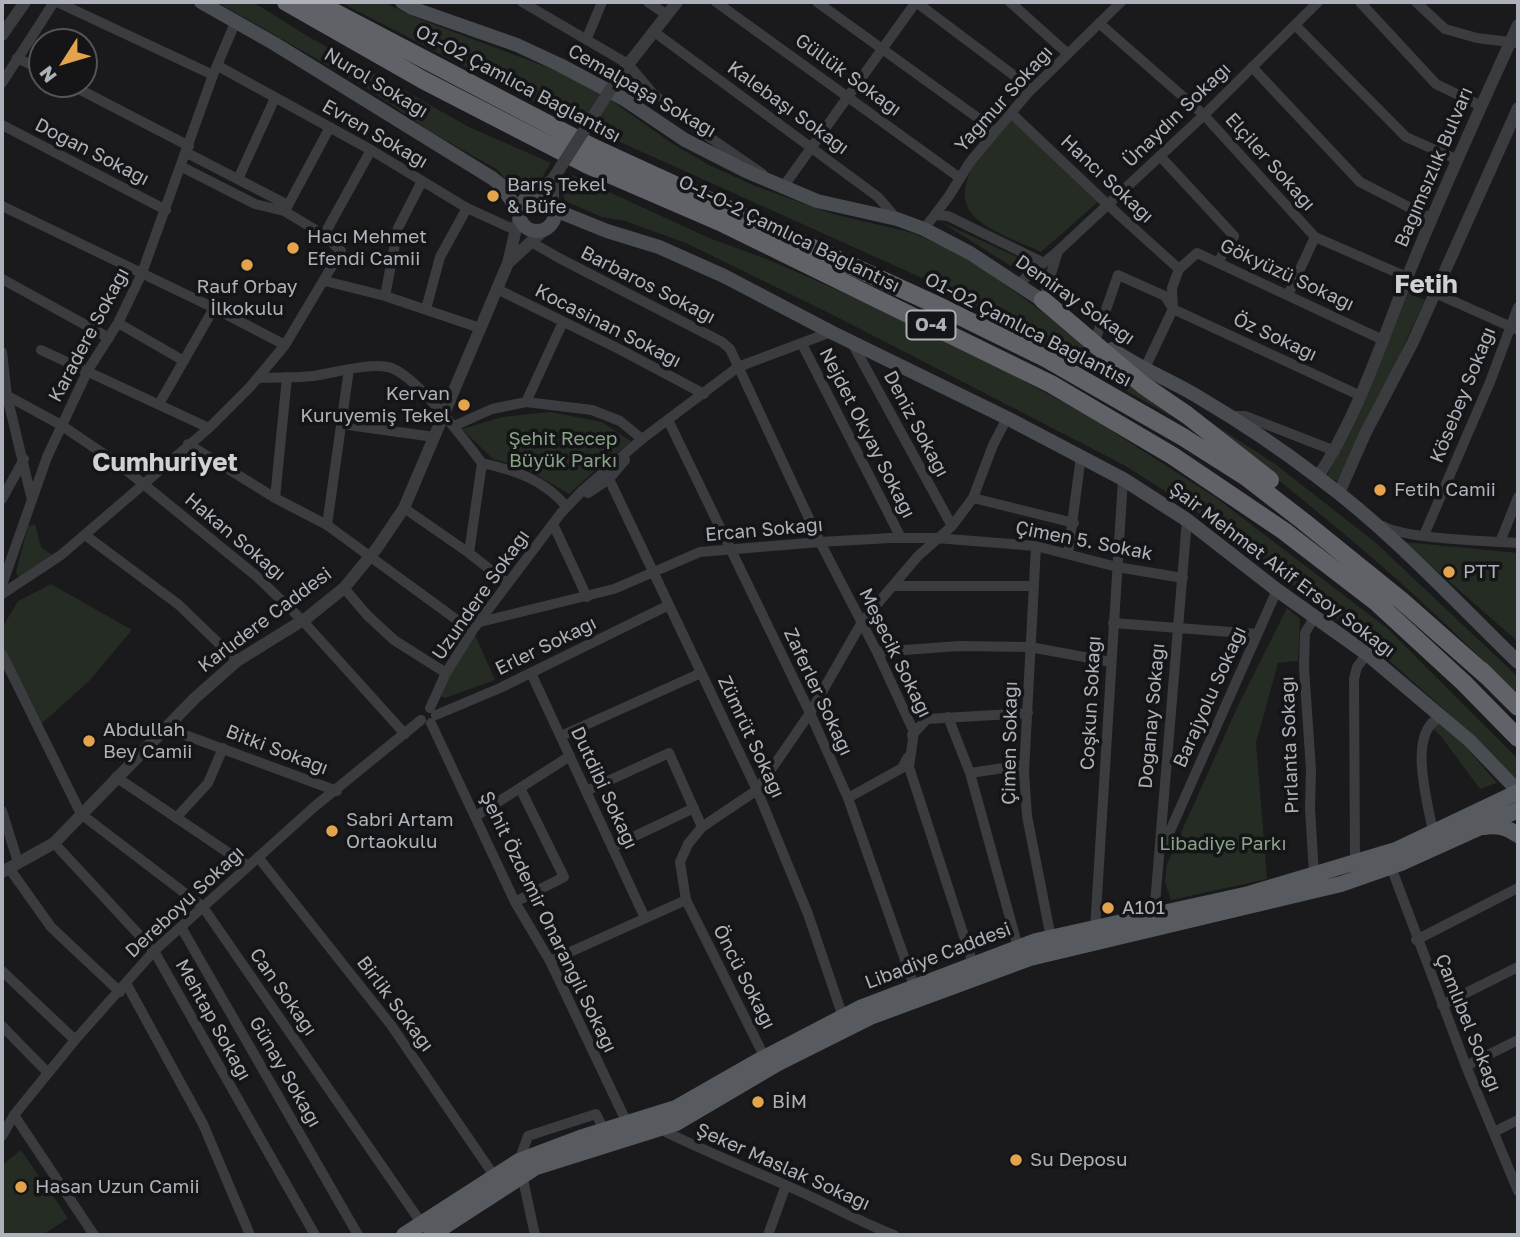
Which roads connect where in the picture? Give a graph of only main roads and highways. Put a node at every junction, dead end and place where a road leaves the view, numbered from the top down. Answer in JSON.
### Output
{"nodes":[{"id":1,"x":201,"y":2,"type":"edge"},
{"id":2,"x":286,"y":2,"type":"edge"},
{"id":3,"x":315,"y":2,"type":"edge"},
{"id":4,"x":402,"y":2,"type":"edge"},
{"id":5,"x":554,"y":207,"type":"junction"},
{"id":6,"x":518,"y":219,"type":"junction"},
{"id":7,"x":897,"y":219,"type":"joint"},
{"id":8,"x":548,"y":228,"type":"junction"},
{"id":9,"x":607,"y":231,"type":"junction"},
{"id":10,"x":1043,"y":300,"type":"junction"},
{"id":11,"x":1518,"y":662,"type":"edge"},
{"id":12,"x":1488,"y":677,"type":"junction"},
{"id":13,"x":1518,"y":707,"type":"edge"},
{"id":14,"x":1518,"y":738,"type":"edge"},
{"id":15,"x":1513,"y":790,"type":"edge"},
{"id":16,"x":1516,"y":811,"type":"edge"},
{"id":17,"x":1475,"y":830,"type":"junction"},
{"id":18,"x":1518,"y":835,"type":"edge"},
{"id":19,"x":771,"y":1061,"type":"junction"},
{"id":20,"x":627,"y":1130,"type":"junction"},
{"id":21,"x":520,"y":1168,"type":"junction"},
{"id":22,"x":426,"y":1230,"type":"edge"},
{"id":23,"x":404,"y":1235,"type":"edge"}],
"edges":[{"from":1,"to":6,"type":"main road","name":"Nurol Sokağı"},
{"from":2,"to":14,"type":"highway","name":"O-1-O-2 Çamlıca Bağlantısı","number":"O-4"},
{"from":3,"to":12,"type":"highway","name":"O1-O2 Çamlıca Bağlantısı","number":"O-4"},
{"from":4,"to":7,"type":"main road","name":"Cemalpaşa Sokağı"},
{"from":5,"to":6,"type":"main road"},
{"from":5,"to":8,"type":"main road"},
{"from":5,"to":9,"type":"main road","name":"Şair Mehmet Akif Ersoy Sokağı"},
{"from":6,"to":8,"type":"main road"},
{"from":7,"to":10,"type":"main road","name":"Demiray Sokağı"},
{"from":8,"to":9,"type":"main road"},
{"from":9,"to":15,"type":"main road","name":"Şair Mehmet Akif Ersoy Sokağı"},
{"from":10,"to":11,"type":"main road","name":"Demiray Sokağı"},
{"from":10,"to":12,"type":"highway"},
{"from":12,"to":13,"type":"highway","number":"O-4"},
{"from":15,"to":19,"type":"main road","name":"Libadiye Caddesi"},
{"from":16,"to":17,"type":"main road","name":"Libadiye Caddesi"},
{"from":17,"to":18,"type":"main road"},
{"from":17,"to":19,"type":"main road","name":"Libadiye Caddesi"},
{"from":19,"to":20,"type":"main road","name":"Libadiye Caddesi"},
{"from":19,"to":20,"type":"main road","name":"Libadiye Caddesi"},
{"from":20,"to":21,"type":"main road","name":"Libadiye Caddesi"},
{"from":20,"to":21,"type":"main road","name":"Libadiye Caddesi"},
{"from":21,"to":22,"type":"main road","name":"Libadiye Caddesi"},
{"from":21,"to":22,"type":"main road","name":"Libadiye Caddesi"},
{"from":22,"to":23,"type":"main road","name":"Libadiye Caddesi"}]}
